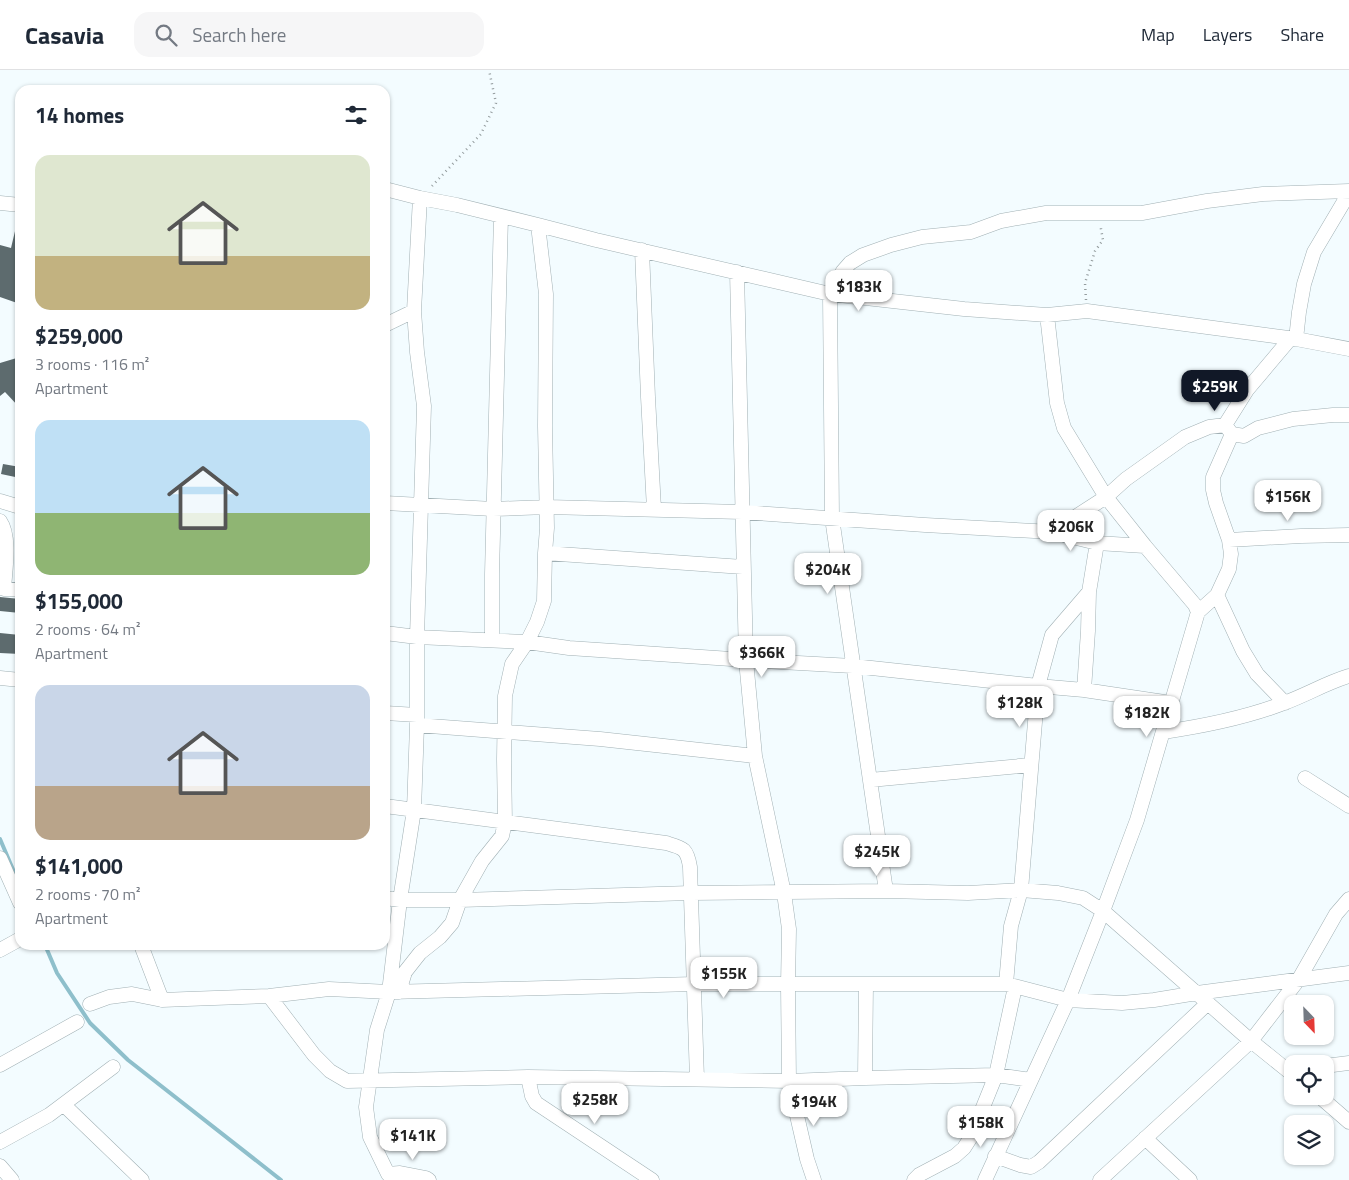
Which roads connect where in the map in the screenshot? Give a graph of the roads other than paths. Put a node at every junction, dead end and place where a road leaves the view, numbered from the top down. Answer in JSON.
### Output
{"nodes":[{"id":1,"x":390,"y":190,"type":"edge"},
{"id":2,"x":1349,"y":192,"type":"edge"},
{"id":3,"x":420,"y":198,"type":"junction"},
{"id":4,"x":0,"y":203,"type":"edge"},
{"id":5,"x":15,"y":205,"type":"edge"},
{"id":6,"x":501,"y":216,"type":"junction"},
{"id":7,"x":538,"y":225,"type":"junction"},
{"id":8,"x":642,"y":250,"type":"junction"},
{"id":9,"x":737,"y":272,"type":"junction"},
{"id":10,"x":830,"y":294,"type":"junction"},
{"id":11,"x":414,"y":312,"type":"junction"},
{"id":12,"x":1047,"y":315,"type":"junction"},
{"id":13,"x":390,"y":323,"type":"edge"},
{"id":14,"x":1293,"y":339,"type":"junction"},
{"id":15,"x":1349,"y":349,"type":"edge"},
{"id":16,"x":1349,"y":415,"type":"edge"},
{"id":17,"x":1229,"y":430,"type":"junction"},
{"id":18,"x":1106,"y":497,"type":"junction"},
{"id":19,"x":0,"y":501,"type":"edge"},
{"id":20,"x":390,"y":503,"type":"edge"},
{"id":21,"x":421,"y":505,"type":"junction"},
{"id":22,"x":15,"y":506,"type":"edge"},
{"id":23,"x":547,"y":507,"type":"junction"},
{"id":24,"x":493,"y":509,"type":"junction"},
{"id":25,"x":654,"y":509,"type":"junction"},
{"id":26,"x":742,"y":512,"type":"junction"},
{"id":27,"x":832,"y":518,"type":"junction"},
{"id":28,"x":0,"y":521,"type":"edge"},
{"id":29,"x":1052,"y":532,"type":"junction"},
{"id":30,"x":1349,"y":535,"type":"edge"},
{"id":31,"x":1229,"y":540,"type":"junction"},
{"id":32,"x":1098,"y":543,"type":"junction"},
{"id":33,"x":1145,"y":546,"type":"junction"},
{"id":34,"x":545,"y":553,"type":"junction"},
{"id":35,"x":744,"y":567,"type":"junction"},
{"id":36,"x":2,"y":589,"type":"edge"},
{"id":37,"x":15,"y":590,"type":"edge"},
{"id":38,"x":1089,"y":592,"type":"junction"},
{"id":39,"x":1217,"y":595,"type":"junction"},
{"id":40,"x":1198,"y":612,"type":"junction"},
{"id":41,"x":390,"y":634,"type":"edge"},
{"id":42,"x":417,"y":637,"type":"junction"},
{"id":43,"x":492,"y":639,"type":"junction"},
{"id":44,"x":527,"y":642,"type":"junction"},
{"id":45,"x":746,"y":660,"type":"junction"},
{"id":46,"x":853,"y":666,"type":"junction"},
{"id":47,"x":1349,"y":676,"type":"edge"},
{"id":48,"x":0,"y":678,"type":"edge"},
{"id":49,"x":15,"y":680,"type":"edge"},
{"id":50,"x":1038,"y":686,"type":"junction"},
{"id":51,"x":1084,"y":690,"type":"junction"},
{"id":52,"x":1172,"y":703,"type":"junction"},
{"id":53,"x":1285,"y":703,"type":"junction"},
{"id":54,"x":390,"y":715,"type":"edge"},
{"id":55,"x":417,"y":720,"type":"junction"},
{"id":56,"x":504,"y":732,"type":"junction"},
{"id":57,"x":1163,"y":732,"type":"junction"},
{"id":58,"x":755,"y":756,"type":"junction"},
{"id":59,"x":1031,"y":765,"type":"junction"},
{"id":60,"x":1305,"y":778,"type":"dead end"},
{"id":61,"x":870,"y":780,"type":"junction"},
{"id":62,"x":1349,"y":806,"type":"edge"},
{"id":63,"x":390,"y":807,"type":"edge"},
{"id":64,"x":414,"y":810,"type":"junction"},
{"id":65,"x":505,"y":822,"type":"junction"},
{"id":66,"x":0,"y":858,"type":"edge"},
{"id":67,"x":1021,"y":890,"type":"junction"},
{"id":68,"x":886,"y":891,"type":"junction"},
{"id":69,"x":15,"y":892,"type":"edge"},
{"id":70,"x":691,"y":893,"type":"junction"},
{"id":71,"x":784,"y":893,"type":"junction"},
{"id":72,"x":390,"y":899,"type":"edge"},
{"id":73,"x":1349,"y":899,"type":"edge"},
{"id":74,"x":400,"y":900,"type":"junction"},
{"id":75,"x":460,"y":900,"type":"junction"},
{"id":76,"x":1103,"y":911,"type":"junction"},
{"id":77,"x":15,"y":942,"type":"edge"},
{"id":78,"x":0,"y":950,"type":"edge"},
{"id":79,"x":143,"y":950,"type":"edge"},
{"id":80,"x":1349,"y":973,"type":"edge"},
{"id":81,"x":1299,"y":979,"type":"junction"},
{"id":82,"x":694,"y":984,"type":"junction"},
{"id":83,"x":866,"y":984,"type":"junction"},
{"id":84,"x":788,"y":985,"type":"junction"},
{"id":85,"x":1010,"y":985,"type":"junction"},
{"id":86,"x":394,"y":992,"type":"junction"},
{"id":87,"x":1197,"y":993,"type":"junction"},
{"id":88,"x":269,"y":996,"type":"junction"},
{"id":89,"x":162,"y":1000,"type":"junction"},
{"id":90,"x":1068,"y":1000,"type":"junction"},
{"id":91,"x":1208,"y":1003,"type":"junction"},
{"id":92,"x":90,"y":1004,"type":"dead end"},
{"id":93,"x":77,"y":1022,"type":"dead end"},
{"id":94,"x":1251,"y":1040,"type":"junction"},
{"id":95,"x":1349,"y":1063,"type":"edge"},
{"id":96,"x":1334,"y":1065,"type":"edge"},
{"id":97,"x":0,"y":1066,"type":"edge"},
{"id":98,"x":1284,"y":1066,"type":"edge"},
{"id":99,"x":113,"y":1067,"type":"dead end"},
{"id":100,"x":996,"y":1075,"type":"junction"},
{"id":101,"x":528,"y":1077,"type":"junction"},
{"id":102,"x":865,"y":1078,"type":"junction"},
{"id":103,"x":697,"y":1079,"type":"junction"},
{"id":104,"x":1031,"y":1080,"type":"junction"},
{"id":105,"x":371,"y":1081,"type":"junction"},
{"id":106,"x":789,"y":1081,"type":"junction"},
{"id":107,"x":64,"y":1105,"type":"junction"},
{"id":108,"x":1329,"y":1105,"type":"edge"},
{"id":109,"x":1349,"y":1122,"type":"edge"},
{"id":110,"x":1145,"y":1138,"type":"junction"},
{"id":111,"x":0,"y":1142,"type":"edge"},
{"id":112,"x":995,"y":1156,"type":"junction"},
{"id":113,"x":0,"y":1166,"type":"edge"},
{"id":114,"x":391,"y":1177,"type":"edge"},
{"id":115,"x":12,"y":1180,"type":"edge"},
{"id":116,"x":142,"y":1180,"type":"edge"},
{"id":117,"x":429,"y":1180,"type":"edge"},
{"id":118,"x":652,"y":1180,"type":"edge"},
{"id":119,"x":814,"y":1180,"type":"edge"},
{"id":120,"x":914,"y":1180,"type":"edge"},
{"id":121,"x":985,"y":1180,"type":"edge"},
{"id":122,"x":1100,"y":1180,"type":"edge"},
{"id":123,"x":1190,"y":1180,"type":"edge"}],
"edges":[{"from":1,"to":3,"type":"street"},
{"from":2,"to":10,"type":"street"},
{"from":2,"to":14,"type":"street"},
{"from":3,"to":6,"type":"street"},
{"from":3,"to":11,"type":"street"},
{"from":4,"to":5,"type":"street"},
{"from":6,"to":7,"type":"street"},
{"from":6,"to":24,"type":"street"},
{"from":7,"to":8,"type":"street"},
{"from":7,"to":23,"type":"street"},
{"from":8,"to":9,"type":"street"},
{"from":8,"to":25,"type":"street"},
{"from":9,"to":10,"type":"street"},
{"from":9,"to":26,"type":"street"},
{"from":10,"to":12,"type":"street"},
{"from":10,"to":27,"type":"street"},
{"from":11,"to":13,"type":"street"},
{"from":11,"to":21,"type":"street"},
{"from":12,"to":14,"type":"street"},
{"from":12,"to":18,"type":"street"},
{"from":14,"to":15,"type":"street"},
{"from":14,"to":17,"type":"street"},
{"from":16,"to":17,"type":"street"},
{"from":17,"to":18,"type":"street"},
{"from":17,"to":31,"type":"street"},
{"from":18,"to":29,"type":"street"},
{"from":18,"to":33,"type":"street"},
{"from":19,"to":22,"type":"street"},
{"from":20,"to":21,"type":"street"},
{"from":21,"to":24,"type":"street"},
{"from":21,"to":42,"type":"street"},
{"from":23,"to":24,"type":"street"},
{"from":23,"to":25,"type":"street"},
{"from":23,"to":34,"type":"street"},
{"from":24,"to":43,"type":"street"},
{"from":25,"to":26,"type":"street"},
{"from":26,"to":27,"type":"street"},
{"from":26,"to":35,"type":"street"},
{"from":27,"to":29,"type":"street"},
{"from":27,"to":46,"type":"street"},
{"from":28,"to":36,"type":"street"},
{"from":29,"to":32,"type":"street"},
{"from":30,"to":31,"type":"street"},
{"from":31,"to":39,"type":"street"},
{"from":32,"to":33,"type":"street"},
{"from":32,"to":38,"type":"street"},
{"from":33,"to":40,"type":"street"},
{"from":34,"to":35,"type":"street"},
{"from":34,"to":44,"type":"street"},
{"from":35,"to":45,"type":"street"},
{"from":36,"to":37,"type":"street"},
{"from":38,"to":50,"type":"street"},
{"from":38,"to":51,"type":"street"},
{"from":39,"to":40,"type":"street"},
{"from":39,"to":53,"type":"street"},
{"from":40,"to":52,"type":"street"},
{"from":41,"to":42,"type":"street"},
{"from":42,"to":43,"type":"street"},
{"from":42,"to":55,"type":"street"},
{"from":43,"to":44,"type":"street"},
{"from":44,"to":45,"type":"street"},
{"from":44,"to":56,"type":"street"},
{"from":45,"to":46,"type":"street"},
{"from":45,"to":58,"type":"street"},
{"from":46,"to":50,"type":"street"},
{"from":46,"to":61,"type":"street"},
{"from":47,"to":53,"type":"street"},
{"from":48,"to":49,"type":"street"},
{"from":50,"to":51,"type":"street"},
{"from":50,"to":59,"type":"street"},
{"from":51,"to":52,"type":"street"},
{"from":52,"to":57,"type":"street"},
{"from":53,"to":57,"type":"street"},
{"from":54,"to":55,"type":"street"},
{"from":55,"to":56,"type":"street"},
{"from":55,"to":64,"type":"street"},
{"from":56,"to":58,"type":"street"},
{"from":56,"to":65,"type":"street"},
{"from":57,"to":76,"type":"street"},
{"from":58,"to":71,"type":"street"},
{"from":59,"to":61,"type":"street"},
{"from":59,"to":67,"type":"street"},
{"from":60,"to":62,"type":"street"},
{"from":61,"to":68,"type":"street"},
{"from":63,"to":64,"type":"street"},
{"from":64,"to":65,"type":"street"},
{"from":64,"to":74,"type":"street"},
{"from":65,"to":70,"type":"street"},
{"from":65,"to":75,"type":"street"},
{"from":66,"to":69,"type":"street"},
{"from":67,"to":68,"type":"street"},
{"from":67,"to":76,"type":"street"},
{"from":67,"to":85,"type":"street"},
{"from":68,"to":71,"type":"street"},
{"from":70,"to":71,"type":"street"},
{"from":70,"to":75,"type":"street"},
{"from":70,"to":82,"type":"street"},
{"from":71,"to":84,"type":"street"},
{"from":72,"to":74,"type":"street"},
{"from":73,"to":81,"type":"street"},
{"from":74,"to":75,"type":"street"},
{"from":74,"to":86,"type":"street"},
{"from":75,"to":86,"type":"street"},
{"from":76,"to":87,"type":"street"},
{"from":76,"to":90,"type":"street"},
{"from":77,"to":78,"type":"street"},
{"from":79,"to":89,"type":"street"},
{"from":80,"to":81,"type":"street"},
{"from":81,"to":87,"type":"street"},
{"from":81,"to":94,"type":"street"},
{"from":82,"to":84,"type":"street"},
{"from":82,"to":86,"type":"street"},
{"from":82,"to":103,"type":"street"},
{"from":83,"to":84,"type":"street"},
{"from":83,"to":85,"type":"street"},
{"from":83,"to":102,"type":"street"},
{"from":84,"to":106,"type":"street"},
{"from":85,"to":90,"type":"street"},
{"from":85,"to":100,"type":"street"},
{"from":86,"to":88,"type":"street"},
{"from":86,"to":105,"type":"street"},
{"from":87,"to":90,"type":"street"},
{"from":87,"to":91,"type":"street"},
{"from":88,"to":89,"type":"street"},
{"from":88,"to":105,"type":"street"},
{"from":89,"to":92,"type":"street"},
{"from":90,"to":104,"type":"street"},
{"from":91,"to":94,"type":"street"},
{"from":91,"to":112,"type":"street"},
{"from":93,"to":97,"type":"street"},
{"from":94,"to":98,"type":"street"},
{"from":94,"to":110,"type":"street"},
{"from":95,"to":96,"type":"street"},
{"from":99,"to":107,"type":"street"},
{"from":100,"to":102,"type":"street"},
{"from":100,"to":104,"type":"street"},
{"from":100,"to":120,"type":"street"},
{"from":101,"to":103,"type":"street"},
{"from":101,"to":105,"type":"street"},
{"from":101,"to":118,"type":"street"},
{"from":102,"to":106,"type":"street"},
{"from":103,"to":106,"type":"street"},
{"from":104,"to":112,"type":"street"},
{"from":105,"to":114,"type":"street"},
{"from":106,"to":119,"type":"street"},
{"from":107,"to":111,"type":"street"},
{"from":107,"to":116,"type":"street"},
{"from":108,"to":109,"type":"street"},
{"from":110,"to":122,"type":"street"},
{"from":110,"to":123,"type":"street"},
{"from":112,"to":121,"type":"street"},
{"from":113,"to":115,"type":"street"},
{"from":114,"to":117,"type":"street"}]}
